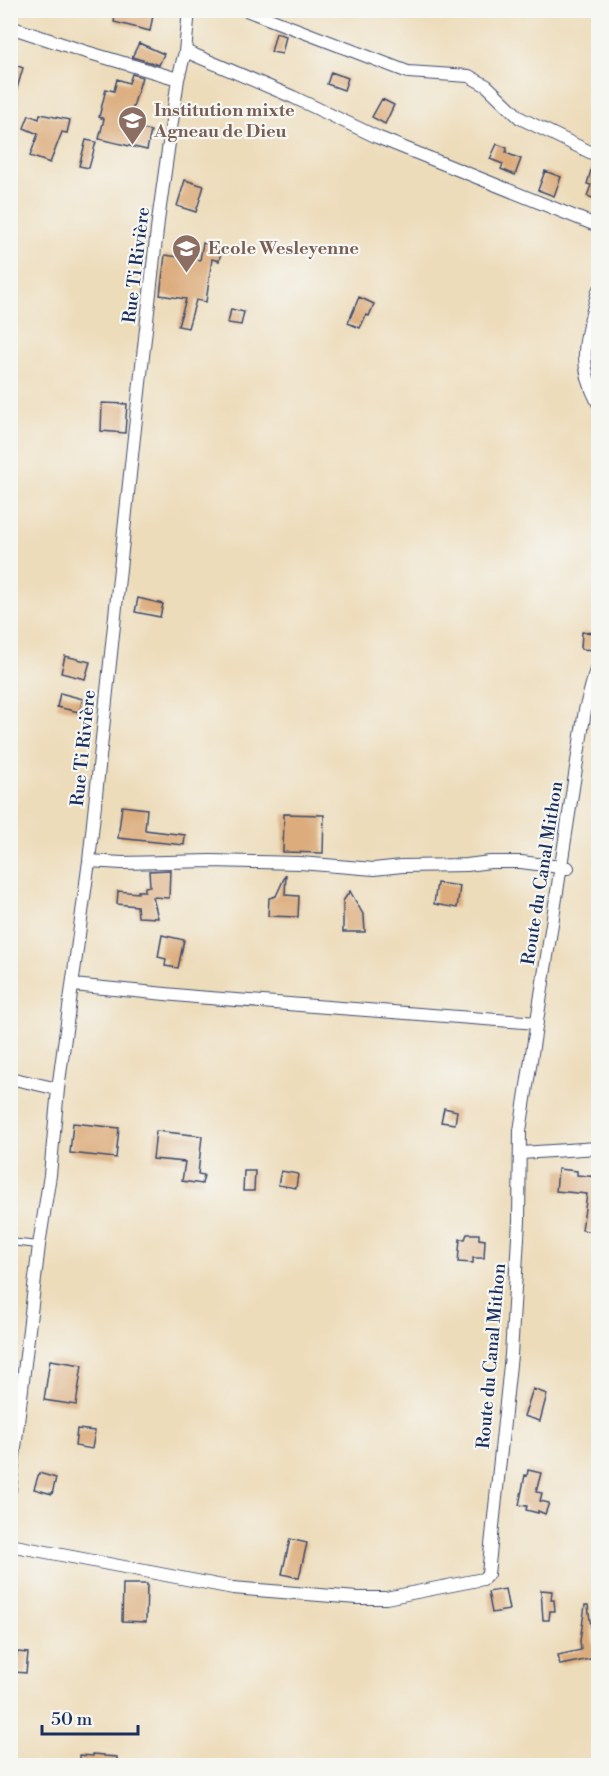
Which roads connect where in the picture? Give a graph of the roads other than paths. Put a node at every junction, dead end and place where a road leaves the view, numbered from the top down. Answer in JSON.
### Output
{"nodes":[{"id":1,"x":189,"y":10,"type":"edge"},
{"id":2,"x":246,"y":10,"type":"edge"},
{"id":3,"x":10,"y":27,"type":"edge"},
{"id":4,"x":185,"y":51,"type":"junction"},
{"id":5,"x":178,"y":79,"type":"junction"},
{"id":6,"x":598,"y":156,"type":"edge"},
{"id":7,"x":598,"y":226,"type":"edge"},
{"id":8,"x":598,"y":291,"type":"edge"},
{"id":9,"x":598,"y":403,"type":"edge"},
{"id":10,"x":598,"y":662,"type":"edge"},
{"id":11,"x":89,"y":861,"type":"junction"},
{"id":12,"x":566,"y":868,"type":"junction"},
{"id":13,"x":73,"y":985,"type":"junction"},
{"id":14,"x":537,"y":1023,"type":"junction"},
{"id":15,"x":10,"y":1078,"type":"edge"},
{"id":16,"x":58,"y":1089,"type":"junction"},
{"id":17,"x":598,"y":1148,"type":"edge"},
{"id":18,"x":521,"y":1153,"type":"junction"},
{"id":19,"x":10,"y":1242,"type":"edge"},
{"id":20,"x":39,"y":1245,"type":"junction"},
{"id":21,"x":10,"y":1490,"type":"edge"},
{"id":22,"x":10,"y":1545,"type":"edge"}],
"edges":[{"from":1,"to":4,"type":"street","name":"Rue Ti Rivière"},
{"from":2,"to":6,"type":"street"},
{"from":3,"to":5,"type":"street"},
{"from":4,"to":5,"type":"street","name":"Rue Ti Rivière"},
{"from":4,"to":7,"type":"street"},
{"from":5,"to":11,"type":"street","name":"Rue Ti Rivière"},
{"from":8,"to":9,"type":"street"},
{"from":10,"to":12,"type":"street","name":"Route du Canal Mithon"},
{"from":11,"to":12,"type":"street"},
{"from":11,"to":13,"type":"street","name":"Rue Ti Rivière"},
{"from":12,"to":14,"type":"street","name":"Route du Canal Mithon"},
{"from":13,"to":14,"type":"street"},
{"from":13,"to":16,"type":"street","name":"Rue Ti Rivière"},
{"from":14,"to":18,"type":"street","name":"Route du Canal Mithon"},
{"from":15,"to":16,"type":"street"},
{"from":16,"to":20,"type":"street","name":"Rue Ti Rivière"},
{"from":17,"to":18,"type":"street"},
{"from":18,"to":22,"type":"street","name":"Route du Canal Mithon"},
{"from":19,"to":20,"type":"lane"},
{"from":20,"to":21,"type":"street","name":"Rue Ti Rivière"}]}
